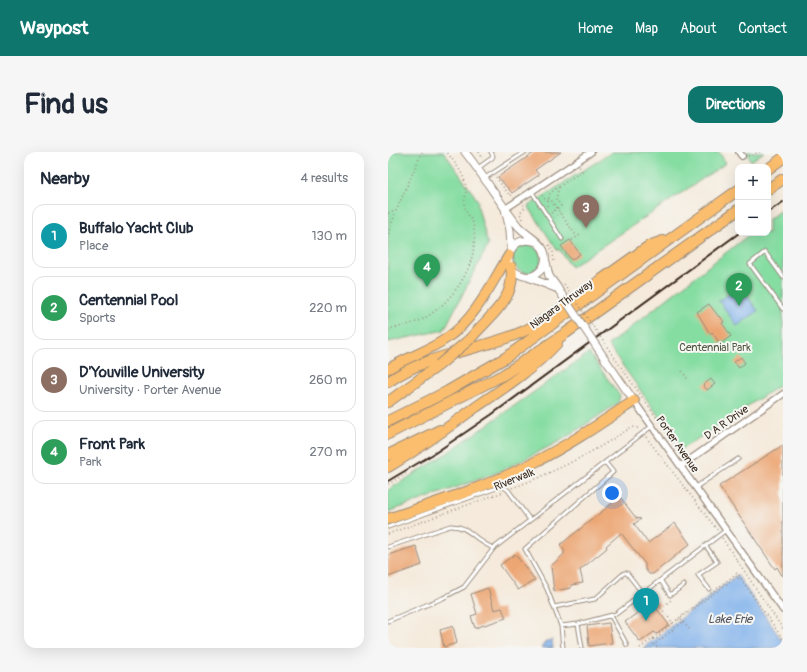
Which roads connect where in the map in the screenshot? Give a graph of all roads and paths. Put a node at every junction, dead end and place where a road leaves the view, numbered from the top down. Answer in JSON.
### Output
{"nodes":[{"id":1,"x":422,"y":152,"type":"edge"},
{"id":2,"x":447,"y":152,"type":"edge"},
{"id":3,"x":465,"y":152,"type":"edge"},
{"id":4,"x":479,"y":152,"type":"edge"},
{"id":5,"x":491,"y":152,"type":"edge"},
{"id":6,"x":515,"y":152,"type":"edge"},
{"id":7,"x":525,"y":152,"type":"edge"},
{"id":8,"x":591,"y":152,"type":"edge"},
{"id":9,"x":760,"y":152,"type":"edge"},
{"id":10,"x":741,"y":154,"type":"edge"},
{"id":11,"x":518,"y":156,"type":"junction"},
{"id":12,"x":783,"y":158,"type":"edge"},
{"id":13,"x":486,"y":162,"type":"junction"},
{"id":14,"x":771,"y":167,"type":"edge"},
{"id":15,"x":478,"y":168,"type":"junction"},
{"id":16,"x":580,"y":168,"type":"dead end"},
{"id":17,"x":493,"y":173,"type":"junction"},
{"id":18,"x":485,"y":178,"type":"junction"},
{"id":19,"x":783,"y":179,"type":"edge"},
{"id":20,"x":559,"y":187,"type":"junction"},
{"id":21,"x":771,"y":187,"type":"edge"},
{"id":22,"x":532,"y":192,"type":"junction"},
{"id":23,"x":735,"y":192,"type":"edge"},
{"id":24,"x":542,"y":195,"type":"dead end"},
{"id":25,"x":518,"y":196,"type":"dead end"},
{"id":26,"x":549,"y":200,"type":"junction"},
{"id":27,"x":547,"y":207,"type":"dead end"},
{"id":28,"x":505,"y":209,"type":"junction"},
{"id":29,"x":557,"y":209,"type":"junction"},
{"id":30,"x":396,"y":210,"type":"junction"},
{"id":31,"x":735,"y":212,"type":"edge"},
{"id":32,"x":388,"y":213,"type":"edge"},
{"id":33,"x":551,"y":213,"type":"dead end"},
{"id":34,"x":560,"y":213,"type":"junction"},
{"id":35,"x":554,"y":217,"type":"dead end"},
{"id":36,"x":392,"y":219,"type":"junction"},
{"id":37,"x":388,"y":234,"type":"edge"},
{"id":38,"x":582,"y":234,"type":"dead end"},
{"id":39,"x":673,"y":236,"type":"junction"},
{"id":40,"x":577,"y":237,"type":"junction"},
{"id":41,"x":562,"y":239,"type":"dead end"},
{"id":42,"x":572,"y":240,"type":"dead end"},
{"id":43,"x":537,"y":242,"type":"junction"},
{"id":44,"x":510,"y":252,"type":"junction"},
{"id":45,"x":546,"y":259,"type":"junction"},
{"id":46,"x":511,"y":267,"type":"junction"},
{"id":47,"x":526,"y":277,"type":"junction"},
{"id":48,"x":783,"y":277,"type":"edge"},
{"id":49,"x":561,"y":287,"type":"junction"},
{"id":50,"x":783,"y":309,"type":"edge"},
{"id":51,"x":388,"y":329,"type":"edge"},
{"id":52,"x":566,"y":333,"type":"junction"},
{"id":53,"x":388,"y":369,"type":"edge"},
{"id":54,"x":682,"y":371,"type":"dead end"},
{"id":55,"x":689,"y":381,"type":"dead end"},
{"id":56,"x":388,"y":382,"type":"edge"},
{"id":57,"x":783,"y":394,"type":"edge"},
{"id":58,"x":634,"y":401,"type":"junction"},
{"id":59,"x":388,"y":402,"type":"edge"},
{"id":60,"x":655,"y":418,"type":"dead end"},
{"id":61,"x":388,"y":421,"type":"edge"},
{"id":62,"x":450,"y":426,"type":"junction"},
{"id":63,"x":652,"y":426,"type":"junction"},
{"id":64,"x":640,"y":429,"type":"dead end"},
{"id":65,"x":388,"y":434,"type":"edge"},
{"id":66,"x":646,"y":437,"type":"dead end"},
{"id":67,"x":678,"y":449,"type":"dead end"},
{"id":68,"x":680,"y":452,"type":"dead end"},
{"id":69,"x":388,"y":455,"type":"edge"},
{"id":70,"x":738,"y":460,"type":"dead end"},
{"id":71,"x":605,"y":462,"type":"junction"},
{"id":72,"x":681,"y":466,"type":"junction"},
{"id":73,"x":388,"y":467,"type":"edge"},
{"id":74,"x":406,"y":474,"type":"dead end"},
{"id":75,"x":388,"y":484,"type":"edge"},
{"id":76,"x":696,"y":488,"type":"junction"},
{"id":77,"x":508,"y":490,"type":"junction"},
{"id":78,"x":388,"y":519,"type":"edge"},
{"id":79,"x":530,"y":520,"type":"junction"},
{"id":80,"x":388,"y":527,"type":"edge"},
{"id":81,"x":716,"y":530,"type":"dead end"},
{"id":82,"x":726,"y":530,"type":"junction"},
{"id":83,"x":388,"y":534,"type":"edge"},
{"id":84,"x":722,"y":538,"type":"dead end"},
{"id":85,"x":706,"y":546,"type":"junction"},
{"id":86,"x":388,"y":547,"type":"edge"},
{"id":87,"x":494,"y":548,"type":"junction"},
{"id":88,"x":739,"y":579,"type":"dead end"},
{"id":89,"x":661,"y":581,"type":"junction"},
{"id":90,"x":684,"y":585,"type":"dead end"},
{"id":91,"x":709,"y":589,"type":"dead end"},
{"id":92,"x":643,"y":594,"type":"junction"},
{"id":93,"x":671,"y":600,"type":"dead end"},
{"id":94,"x":554,"y":607,"type":"junction"},
{"id":95,"x":783,"y":610,"type":"edge"},
{"id":96,"x":611,"y":616,"type":"junction"},
{"id":97,"x":668,"y":617,"type":"junction"},
{"id":98,"x":681,"y":619,"type":"junction"},
{"id":99,"x":665,"y":620,"type":"dead end"},
{"id":100,"x":678,"y":620,"type":"junction"},
{"id":101,"x":388,"y":621,"type":"edge"},
{"id":102,"x":684,"y":621,"type":"junction"},
{"id":103,"x":673,"y":623,"type":"junction"},
{"id":104,"x":578,"y":624,"type":"junction"},
{"id":105,"x":561,"y":626,"type":"junction"},
{"id":106,"x":783,"y":629,"type":"edge"},
{"id":107,"x":691,"y":631,"type":"dead end"},
{"id":108,"x":653,"y":639,"type":"junction"},
{"id":109,"x":662,"y":639,"type":"junction"},
{"id":110,"x":783,"y":639,"type":"edge"},
{"id":111,"x":651,"y":641,"type":"junction"},
{"id":112,"x":656,"y":643,"type":"dead end"},
{"id":113,"x":627,"y":645,"type":"dead end"},
{"id":114,"x":563,"y":648,"type":"edge"},
{"id":115,"x":582,"y":648,"type":"edge"},
{"id":116,"x":640,"y":648,"type":"edge"},
{"id":117,"x":657,"y":648,"type":"edge"}],
"edges":[{"from":1,"to":30,"type":"path"},
{"from":2,"to":51,"type":"path"},
{"from":3,"to":15,"type":"street","name":"Porter Avenue"},
{"from":4,"to":13,"type":"path"},
{"from":5,"to":13,"type":"lane"},
{"from":6,"to":11,"type":"lane"},
{"from":7,"to":11,"type":"lane"},
{"from":8,"to":22,"type":"street"},
{"from":9,"to":10,"type":"path"},
{"from":11,"to":17,"type":"lane"},
{"from":12,"to":14,"type":"highway"},
{"from":13,"to":15,"type":"lane"},
{"from":15,"to":18,"type":"street","name":"Porter Avenue"},
{"from":16,"to":20,"type":"path"},
{"from":17,"to":18,"type":"lane"},
{"from":17,"to":25,"type":"path"},
{"from":18,"to":28,"type":"street","name":"Porter Avenue"},
{"from":19,"to":21,"type":"highway"},
{"from":20,"to":26,"type":"path"},
{"from":20,"to":29,"type":"path"},
{"from":22,"to":28,"type":"street"},
{"from":22,"to":41,"type":"lane"},
{"from":23,"to":39,"type":"highway","name":"Niagara Thruway"},
{"from":24,"to":26,"type":"path"},
{"from":26,"to":27,"type":"path"},
{"from":26,"to":29,"type":"path"},
{"from":28,"to":43,"type":"street","name":"Porter Avenue"},
{"from":28,"to":44,"type":"street","name":"Porter Avenue"},
{"from":29,"to":33,"type":"path"},
{"from":29,"to":34,"type":"path"},
{"from":30,"to":32,"type":"path"},
{"from":30,"to":36,"type":"path"},
{"from":31,"to":52,"type":"highway"},
{"from":32,"to":36,"type":"path"},
{"from":34,"to":35,"type":"path"},
{"from":34,"to":40,"type":"path"},
{"from":36,"to":37,"type":"path"},
{"from":38,"to":40,"type":"path"},
{"from":39,"to":56,"type":"highway"},
{"from":39,"to":61,"type":"highway","name":"Niagara Thruway"},
{"from":40,"to":42,"type":"path"},
{"from":43,"to":44,"type":"street"},
{"from":43,"to":45,"type":"street","name":"Porter Avenue"},
{"from":44,"to":46,"type":"street","name":"Porter Avenue"},
{"from":44,"to":53,"type":"highway"},
{"from":45,"to":47,"type":"street"},
{"from":45,"to":49,"type":"street","name":"Porter Avenue"},
{"from":46,"to":47,"type":"street"},
{"from":46,"to":59,"type":"highway","bridge":true},
{"from":47,"to":49,"type":"street"},
{"from":48,"to":50,"type":"lane"},
{"from":49,"to":58,"type":"street","name":"Porter Avenue","bridge":true},
{"from":49,"to":60,"type":"path","bridge":true},
{"from":52,"to":62,"type":"highway"},
{"from":52,"to":65,"type":"highway"},
{"from":54,"to":55,"type":"path"},
{"from":57,"to":72,"type":"street","name":"D A R Drive"},
{"from":58,"to":63,"type":"street","name":"Porter Avenue"},
{"from":58,"to":78,"type":"highway"},
{"from":62,"to":69,"type":"highway"},
{"from":62,"to":73,"type":"highway"},
{"from":63,"to":71,"type":"lane"},
{"from":63,"to":72,"type":"street","name":"Porter Avenue"},
{"from":64,"to":77,"type":"path","name":"Riverwalk"},
{"from":66,"to":81,"type":"path"},
{"from":67,"to":68,"type":"path"},
{"from":70,"to":76,"type":"lane"},
{"from":71,"to":79,"type":"lane"},
{"from":71,"to":94,"type":"lane"},
{"from":72,"to":76,"type":"street","name":"Porter Avenue"},
{"from":74,"to":75,"type":"path"},
{"from":76,"to":82,"type":"street","name":"Porter Avenue"},
{"from":77,"to":79,"type":"lane"},
{"from":77,"to":80,"type":"lane"},
{"from":77,"to":83,"type":"path","name":"Riverwalk"},
{"from":79,"to":87,"type":"lane"},
{"from":82,"to":85,"type":"lane"},
{"from":82,"to":95,"type":"street","name":"Porter Avenue"},
{"from":84,"to":106,"type":"path"},
{"from":85,"to":89,"type":"lane"},
{"from":85,"to":91,"type":"lane"},
{"from":86,"to":87,"type":"lane"},
{"from":87,"to":101,"type":"lane"},
{"from":88,"to":98,"type":"path"},
{"from":89,"to":90,"type":"lane"},
{"from":89,"to":92,"type":"lane"},
{"from":92,"to":94,"type":"lane"},
{"from":92,"to":96,"type":"lane"},
{"from":93,"to":97,"type":"path"},
{"from":94,"to":105,"type":"lane"},
{"from":96,"to":104,"type":"lane"},
{"from":96,"to":113,"type":"lane"},
{"from":97,"to":99,"type":"path"},
{"from":97,"to":103,"type":"path"},
{"from":98,"to":100,"type":"path"},
{"from":98,"to":102,"type":"path"},
{"from":100,"to":103,"type":"path"},
{"from":100,"to":110,"type":"path"},
{"from":102,"to":107,"type":"path"},
{"from":102,"to":109,"type":"path"},
{"from":103,"to":108,"type":"path"},
{"from":104,"to":105,"type":"lane"},
{"from":104,"to":115,"type":"lane"},
{"from":105,"to":114,"type":"lane"},
{"from":108,"to":109,"type":"path"},
{"from":108,"to":111,"type":"path"},
{"from":109,"to":112,"type":"path"},
{"from":111,"to":116,"type":"path"},
{"from":111,"to":117,"type":"path"}]}
